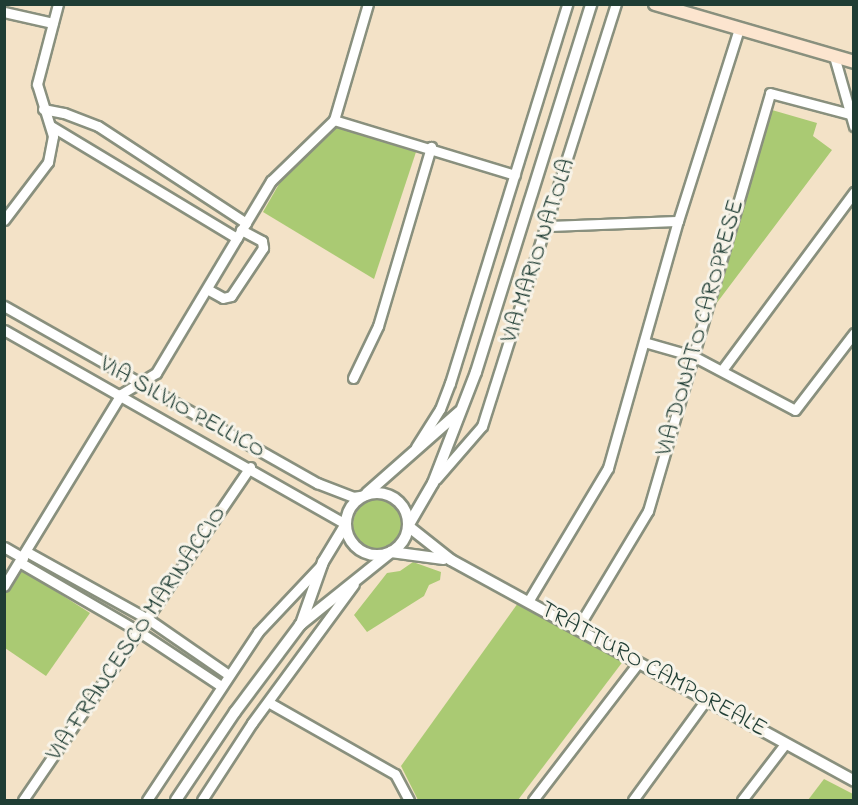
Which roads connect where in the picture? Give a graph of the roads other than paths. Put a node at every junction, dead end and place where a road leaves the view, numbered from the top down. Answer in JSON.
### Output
{"nodes":[{"id":1,"x":58,"y":4,"type":"edge"},
{"id":2,"x":368,"y":4,"type":"edge"},
{"id":3,"x":567,"y":4,"type":"edge"},
{"id":4,"x":591,"y":4,"type":"edge"},
{"id":5,"x":616,"y":4,"type":"edge"},
{"id":6,"x":655,"y":4,"type":"edge"},
{"id":7,"x":4,"y":12,"type":"edge"},
{"id":8,"x":53,"y":23,"type":"junction"},
{"id":9,"x":739,"y":29,"type":"junction"},
{"id":10,"x":834,"y":56,"type":"junction"},
{"id":11,"x":854,"y":62,"type":"edge"},
{"id":12,"x":43,"y":109,"type":"junction"},
{"id":13,"x":850,"y":114,"type":"junction"},
{"id":14,"x":334,"y":120,"type":"junction"},
{"id":15,"x":51,"y":126,"type":"junction"},
{"id":16,"x":854,"y":126,"type":"edge"},
{"id":17,"x":430,"y":147,"type":"junction"},
{"id":18,"x":515,"y":175,"type":"junction"},
{"id":19,"x":854,"y":192,"type":"edge"},
{"id":20,"x":4,"y":220,"type":"edge"},
{"id":21,"x":678,"y":221,"type":"junction"},
{"id":22,"x":548,"y":226,"type":"junction"},
{"id":23,"x":241,"y":230,"type":"junction"},
{"id":24,"x":207,"y":289,"type":"junction"},
{"id":25,"x":4,"y":306,"type":"edge"},
{"id":26,"x":4,"y":330,"type":"edge"},
{"id":27,"x":854,"y":333,"type":"edge"},
{"id":28,"x":644,"y":342,"type":"junction"},
{"id":29,"x":693,"y":356,"type":"junction"},
{"id":30,"x":722,"y":370,"type":"junction"},
{"id":31,"x":353,"y":378,"type":"dead end"},
{"id":32,"x":141,"y":385,"type":"junction"},
{"id":33,"x":121,"y":394,"type":"junction"},
{"id":34,"x":461,"y":410,"type":"junction"},
{"id":35,"x":406,"y":462,"type":"junction"},
{"id":36,"x":250,"y":467,"type":"junction"},
{"id":37,"x":433,"y":483,"type":"junction"},
{"id":38,"x":365,"y":495,"type":"junction"},
{"id":39,"x":346,"y":524,"type":"junction"},
{"id":40,"x":408,"y":526,"type":"junction"},
{"id":41,"x":4,"y":548,"type":"edge"},
{"id":42,"x":391,"y":552,"type":"junction"},
{"id":43,"x":24,"y":558,"type":"junction"},
{"id":44,"x":451,"y":560,"type":"junction"},
{"id":45,"x":323,"y":562,"type":"junction"},
{"id":46,"x":355,"y":583,"type":"junction"},
{"id":47,"x":4,"y":586,"type":"edge"},
{"id":48,"x":529,"y":600,"type":"junction"},
{"id":49,"x":148,"y":619,"type":"junction"},
{"id":50,"x":300,"y":625,"type":"junction"},
{"id":51,"x":577,"y":629,"type":"junction"},
{"id":52,"x":138,"y":631,"type":"junction"},
{"id":53,"x":638,"y":663,"type":"junction"},
{"id":54,"x":229,"y":675,"type":"junction"},
{"id":55,"x":221,"y":686,"type":"junction"},
{"id":56,"x":706,"y":700,"type":"junction"},
{"id":57,"x":268,"y":702,"type":"junction"},
{"id":58,"x":785,"y":744,"type":"junction"},
{"id":59,"x":854,"y":781,"type":"edge"},
{"id":60,"x":23,"y":801,"type":"edge"},
{"id":61,"x":147,"y":801,"type":"edge"},
{"id":62,"x":176,"y":801,"type":"edge"},
{"id":63,"x":202,"y":801,"type":"edge"},
{"id":64,"x":409,"y":801,"type":"edge"},
{"id":65,"x":533,"y":801,"type":"edge"},
{"id":66,"x":633,"y":801,"type":"edge"},
{"id":67,"x":742,"y":801,"type":"edge"}],
"edges":[{"from":1,"to":8,"type":"street"},
{"from":2,"to":14,"type":"street"},
{"from":3,"to":18,"type":"street","name":"VIA MARIO NATOLA"},
{"from":4,"to":34,"type":"street","name":"VIA MARIO NATOLA"},
{"from":5,"to":22,"type":"street","name":"VIA MARIO NATOLA"},
{"from":6,"to":9,"type":"main road"},
{"from":7,"to":8,"type":"street"},
{"from":8,"to":12,"type":"street"},
{"from":9,"to":10,"type":"main road"},
{"from":9,"to":21,"type":"street"},
{"from":10,"to":11,"type":"main road"},
{"from":10,"to":13,"type":"street"},
{"from":12,"to":15,"type":"street"},
{"from":12,"to":23,"type":"street"},
{"from":13,"to":16,"type":"street"},
{"from":13,"to":29,"type":"street","name":"VIA DONATO CAROPRESE"},
{"from":14,"to":17,"type":"street"},
{"from":14,"to":23,"type":"street"},
{"from":15,"to":20,"type":"street"},
{"from":15,"to":23,"type":"street"},
{"from":17,"to":18,"type":"street"},
{"from":17,"to":31,"type":"street"},
{"from":18,"to":35,"type":"street","name":"VIA MARIO NATOLA"},
{"from":19,"to":30,"type":"street"},
{"from":21,"to":22,"type":"street"},
{"from":21,"to":28,"type":"street"},
{"from":22,"to":37,"type":"street","name":"VIA MARIO NATOLA"},
{"from":23,"to":24,"type":"street"},
{"from":23,"to":24,"type":"street"},
{"from":24,"to":32,"type":"street"},
{"from":25,"to":32,"type":"street","name":"VIA SILVIO PELLICO"},
{"from":26,"to":33,"type":"street","name":"VIA SILVIO PELLICO"},
{"from":27,"to":30,"type":"street"},
{"from":28,"to":29,"type":"street"},
{"from":28,"to":48,"type":"street"},
{"from":29,"to":30,"type":"street"},
{"from":29,"to":51,"type":"street","name":"VIA DONATO CAROPRESE"},
{"from":32,"to":33,"type":"street"},
{"from":32,"to":38,"type":"street","name":"VIA SILVIO PELLICO"},
{"from":33,"to":36,"type":"street","name":"VIA SILVIO PELLICO"},
{"from":33,"to":43,"type":"street"},
{"from":34,"to":35,"type":"street","name":"VIA MARIO NATOLA"},
{"from":34,"to":37,"type":"street","name":"VIA MARIO NATOLA"},
{"from":35,"to":38,"type":"street","name":"VIA MARIO NATOLA"},
{"from":36,"to":39,"type":"street","name":"VIA SILVIO PELLICO"},
{"from":36,"to":49,"type":"street","name":"VIA FRANCESCO MARINACCIO"},
{"from":37,"to":40,"type":"street","name":"VIA MARIO NATOLA"},
{"from":38,"to":39,"type":"street"},
{"from":38,"to":40,"type":"street"},
{"from":39,"to":42,"type":"street"},
{"from":39,"to":45,"type":"street"},
{"from":40,"to":42,"type":"street"},
{"from":40,"to":44,"type":"street","name":"TRATTURO CAMPOREALE"},
{"from":41,"to":43,"type":"street"},
{"from":42,"to":44,"type":"street","name":"TRATTURO CAMPOREALE"},
{"from":42,"to":46,"type":"street"},
{"from":43,"to":47,"type":"street"},
{"from":43,"to":49,"type":"street"},
{"from":43,"to":52,"type":"street"},
{"from":44,"to":48,"type":"street","name":"TRATTURO CAMPOREALE"},
{"from":45,"to":50,"type":"street"},
{"from":45,"to":54,"type":"street"},
{"from":46,"to":50,"type":"street"},
{"from":46,"to":57,"type":"street"},
{"from":48,"to":51,"type":"street","name":"TRATTURO CAMPOREALE"},
{"from":49,"to":52,"type":"street","name":"VIA FRANCESCO MARINACCIO"},
{"from":49,"to":54,"type":"street"},
{"from":50,"to":62,"type":"street"},
{"from":51,"to":53,"type":"street","name":"TRATTURO CAMPOREALE"},
{"from":52,"to":55,"type":"street"},
{"from":52,"to":60,"type":"street","name":"VIA FRANCESCO MARINACCIO"},
{"from":53,"to":56,"type":"street","name":"TRATTURO CAMPOREALE"},
{"from":53,"to":65,"type":"street"},
{"from":54,"to":55,"type":"street"},
{"from":55,"to":61,"type":"street"},
{"from":56,"to":58,"type":"street","name":"TRATTURO CAMPOREALE"},
{"from":56,"to":66,"type":"street"},
{"from":57,"to":63,"type":"street"},
{"from":57,"to":64,"type":"street"},
{"from":58,"to":59,"type":"street","name":"TRATTURO CAMPOREALE"},
{"from":58,"to":67,"type":"street"}]}
